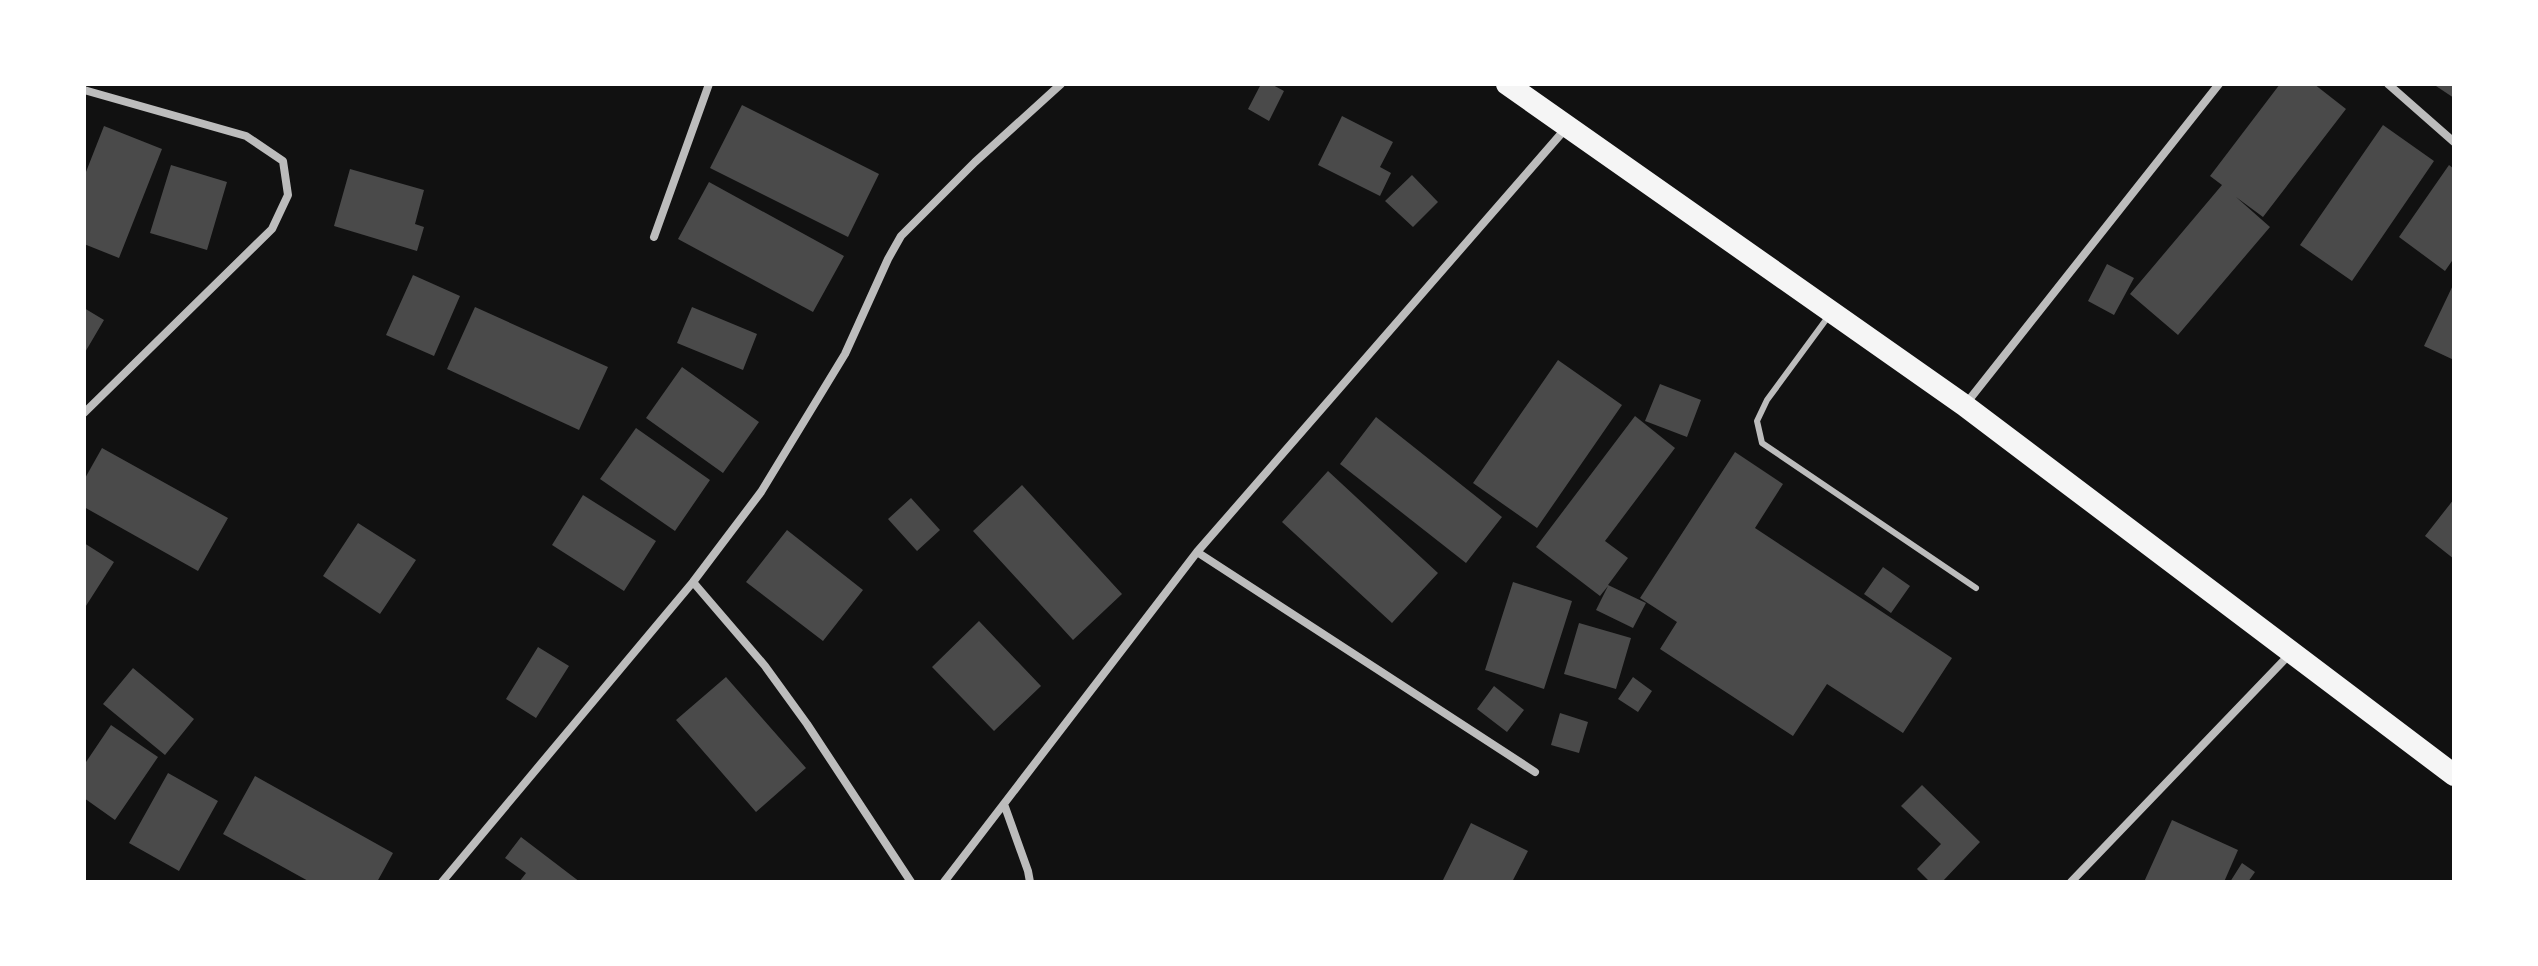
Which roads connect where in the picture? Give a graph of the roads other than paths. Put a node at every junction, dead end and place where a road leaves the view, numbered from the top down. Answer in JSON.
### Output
{"nodes":[{"id":1,"x":709,"y":84,"type":"edge"},
{"id":2,"x":1061,"y":84,"type":"edge"},
{"id":3,"x":1507,"y":84,"type":"edge"},
{"id":4,"x":2219,"y":84,"type":"edge"},
{"id":5,"x":2388,"y":84,"type":"edge"},
{"id":6,"x":84,"y":90,"type":"edge"},
{"id":7,"x":1567,"y":126,"type":"junction"},
{"id":8,"x":2454,"y":142,"type":"edge"},
{"id":9,"x":654,"y":237,"type":"dead end"},
{"id":10,"x":1832,"y":311,"type":"junction"},
{"id":11,"x":1964,"y":405,"type":"junction"},
{"id":12,"x":84,"y":413,"type":"edge"},
{"id":13,"x":1197,"y":552,"type":"junction"},
{"id":14,"x":693,"y":582,"type":"junction"},
{"id":15,"x":1976,"y":588,"type":"dead end"},
{"id":16,"x":2290,"y":653,"type":"junction"},
{"id":17,"x":1535,"y":772,"type":"dead end"},
{"id":18,"x":2454,"y":775,"type":"edge"},
{"id":19,"x":1004,"y":804,"type":"junction"},
{"id":20,"x":442,"y":882,"type":"edge"},
{"id":21,"x":911,"y":882,"type":"edge"},
{"id":22,"x":944,"y":882,"type":"edge"},
{"id":23,"x":1030,"y":882,"type":"edge"},
{"id":24,"x":2071,"y":882,"type":"edge"}],
"edges":[{"from":1,"to":9,"type":"street"},
{"from":2,"to":14,"type":"street"},
{"from":3,"to":7,"type":"highway"},
{"from":4,"to":11,"type":"street"},
{"from":5,"to":8,"type":"street"},
{"from":6,"to":12,"type":"street"},
{"from":7,"to":10,"type":"highway"},
{"from":7,"to":13,"type":"street"},
{"from":10,"to":11,"type":"highway"},
{"from":10,"to":15,"type":"lane"},
{"from":11,"to":16,"type":"highway"},
{"from":13,"to":17,"type":"street"},
{"from":13,"to":19,"type":"street"},
{"from":14,"to":20,"type":"street"},
{"from":14,"to":21,"type":"street"},
{"from":16,"to":18,"type":"highway"},
{"from":16,"to":24,"type":"street"},
{"from":19,"to":22,"type":"street"},
{"from":19,"to":23,"type":"street"}]}
